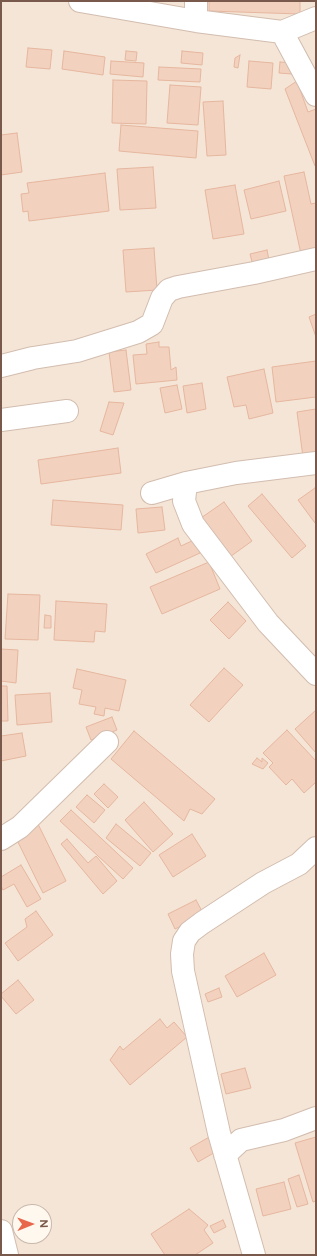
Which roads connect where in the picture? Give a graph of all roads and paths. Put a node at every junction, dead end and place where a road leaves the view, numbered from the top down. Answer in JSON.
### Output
{"nodes":[{"id":1,"x":80,"y":1,"type":"edge"},
{"id":2,"x":196,"y":11,"type":"edge"},
{"id":3,"x":316,"y":18,"type":"edge"},
{"id":4,"x":282,"y":32,"type":"junction"},
{"id":5,"x":316,"y":95,"type":"edge"},
{"id":6,"x":316,"y":259,"type":"edge"},
{"id":7,"x":1,"y":366,"type":"edge"},
{"id":8,"x":67,"y":411,"type":"dead end"},
{"id":9,"x":1,"y":420,"type":"edge"},
{"id":10,"x":316,"y":463,"type":"edge"},
{"id":11,"x":186,"y":483,"type":"junction"},
{"id":12,"x":152,"y":493,"type":"dead end"},
{"id":13,"x":316,"y":674,"type":"edge"},
{"id":14,"x":107,"y":742,"type":"dead end"},
{"id":15,"x":1,"y":839,"type":"edge"},
{"id":16,"x":316,"y":848,"type":"edge"},
{"id":17,"x":316,"y":1118,"type":"edge"},
{"id":18,"x":220,"y":1133,"type":"junction"},
{"id":19,"x":241,"y":1140,"type":"junction"},
{"id":20,"x":225,"y":1155,"type":"junction"},
{"id":21,"x":1,"y":1232,"type":"edge"},
{"id":22,"x":7,"y":1255,"type":"edge"},
{"id":23,"x":254,"y":1255,"type":"edge"}],
"edges":[{"from":1,"to":2,"type":"street"},
{"from":2,"to":4,"type":"street"},
{"from":3,"to":4,"type":"street"},
{"from":4,"to":5,"type":"street"},
{"from":6,"to":7,"type":"street"},
{"from":8,"to":9,"type":"street"},
{"from":10,"to":11,"type":"street"},
{"from":11,"to":12,"type":"street"},
{"from":11,"to":13,"type":"street"},
{"from":14,"to":15,"type":"street"},
{"from":16,"to":18,"type":"street"},
{"from":17,"to":19,"type":"street"},
{"from":18,"to":19,"type":"street"},
{"from":18,"to":20,"type":"street"},
{"from":19,"to":20,"type":"street"},
{"from":20,"to":23,"type":"street"},
{"from":21,"to":22,"type":"street"}]}
